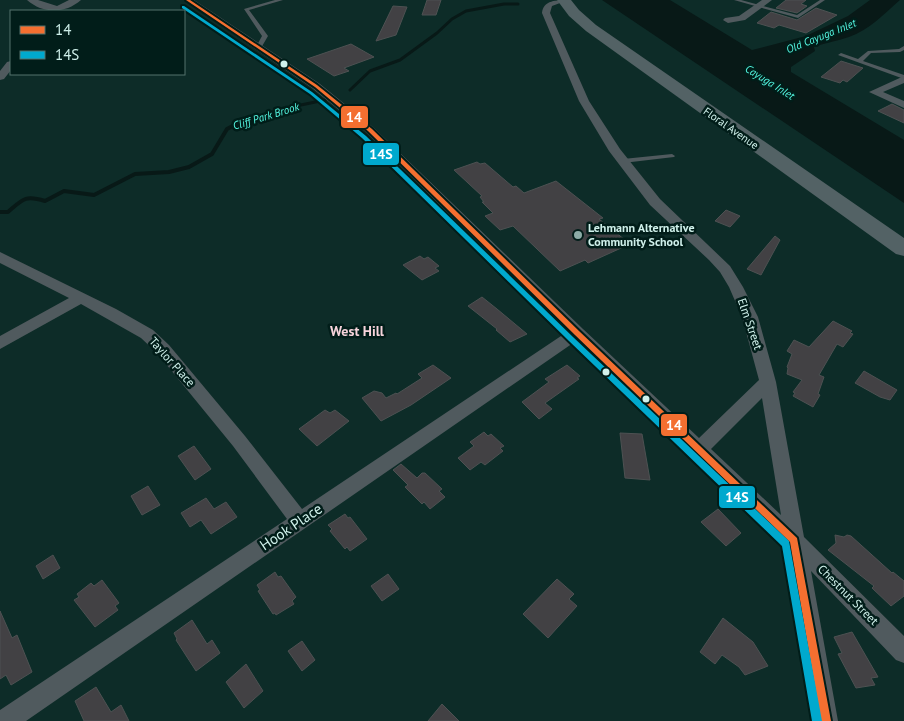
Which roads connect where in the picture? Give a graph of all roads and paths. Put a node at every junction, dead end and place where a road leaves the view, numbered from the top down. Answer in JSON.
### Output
{"nodes":[{"id":1,"x":31,"y":0,"type":"edge"},
{"id":2,"x":77,"y":0,"type":"edge"},
{"id":3,"x":188,"y":0,"type":"edge"},
{"id":4,"x":282,"y":0,"type":"edge"},
{"id":5,"x":564,"y":0,"type":"edge"},
{"id":6,"x":736,"y":0,"type":"edge"},
{"id":7,"x":768,"y":0,"type":"edge"},
{"id":8,"x":823,"y":0,"type":"edge"},
{"id":9,"x":760,"y":6,"type":"junction"},
{"id":10,"x":57,"y":10,"type":"edge"},
{"id":11,"x":728,"y":20,"type":"dead end"},
{"id":12,"x":259,"y":47,"type":"junction"},
{"id":13,"x":904,"y":48,"type":"edge"},
{"id":14,"x":841,"y":55,"type":"dead end"},
{"id":15,"x":859,"y":61,"type":"junction"},
{"id":16,"x":10,"y":65,"type":"edge"},
{"id":17,"x":0,"y":77,"type":"edge"},
{"id":18,"x":904,"y":78,"type":"edge"},
{"id":19,"x":904,"y":105,"type":"edge"},
{"id":20,"x":672,"y":156,"type":"dead end"},
{"id":21,"x":623,"y":161,"type":"junction"},
{"id":22,"x":904,"y":250,"type":"edge"},
{"id":23,"x":0,"y":257,"type":"edge"},
{"id":24,"x":79,"y":298,"type":"junction"},
{"id":25,"x":577,"y":333,"type":"junction"},
{"id":26,"x":0,"y":343,"type":"edge"},
{"id":27,"x":768,"y":382,"type":"junction"},
{"id":28,"x":698,"y":450,"type":"junction"},
{"id":29,"x":300,"y":520,"type":"junction"},
{"id":30,"x":794,"y":540,"type":"junction"},
{"id":31,"x":904,"y":652,"type":"edge"},
{"id":32,"x":5,"y":721,"type":"edge"},
{"id":33,"x":826,"y":721,"type":"edge"}],
"edges":[{"from":1,"to":10,"type":"street"},
{"from":2,"to":10,"type":"street"},
{"from":3,"to":12,"type":"street","name":"Chestnut Street"},
{"from":4,"to":12,"type":"lane"},
{"from":5,"to":21,"type":"street","name":"Elm Street"},
{"from":5,"to":22,"type":"main road","name":"Floral Avenue"},
{"from":6,"to":9,"type":"lane"},
{"from":7,"to":9,"type":"street"},
{"from":8,"to":9,"type":"lane"},
{"from":9,"to":11,"type":"street"},
{"from":12,"to":25,"type":"street","name":"Chestnut Street"},
{"from":13,"to":15,"type":"lane"},
{"from":14,"to":15,"type":"lane"},
{"from":15,"to":18,"type":"lane"},
{"from":16,"to":17,"type":"street"},
{"from":18,"to":19,"type":"street"},
{"from":20,"to":21,"type":"lane"},
{"from":21,"to":27,"type":"street","name":"Elm Street"},
{"from":23,"to":24,"type":"street","name":"Taylor Place"},
{"from":24,"to":26,"type":"street"},
{"from":24,"to":29,"type":"street","name":"Taylor Place"},
{"from":25,"to":28,"type":"street","name":"Chestnut Street"},
{"from":25,"to":29,"type":"street","name":"Hook Place"},
{"from":27,"to":28,"type":"street"},
{"from":27,"to":30,"type":"street","name":"Elm Street"},
{"from":28,"to":30,"type":"street","name":"Chestnut Street"},
{"from":29,"to":32,"type":"street","name":"Hook Place"},
{"from":30,"to":31,"type":"street","name":"Chestnut Street"},
{"from":30,"to":33,"type":"street","name":"Elm Street"}]}
